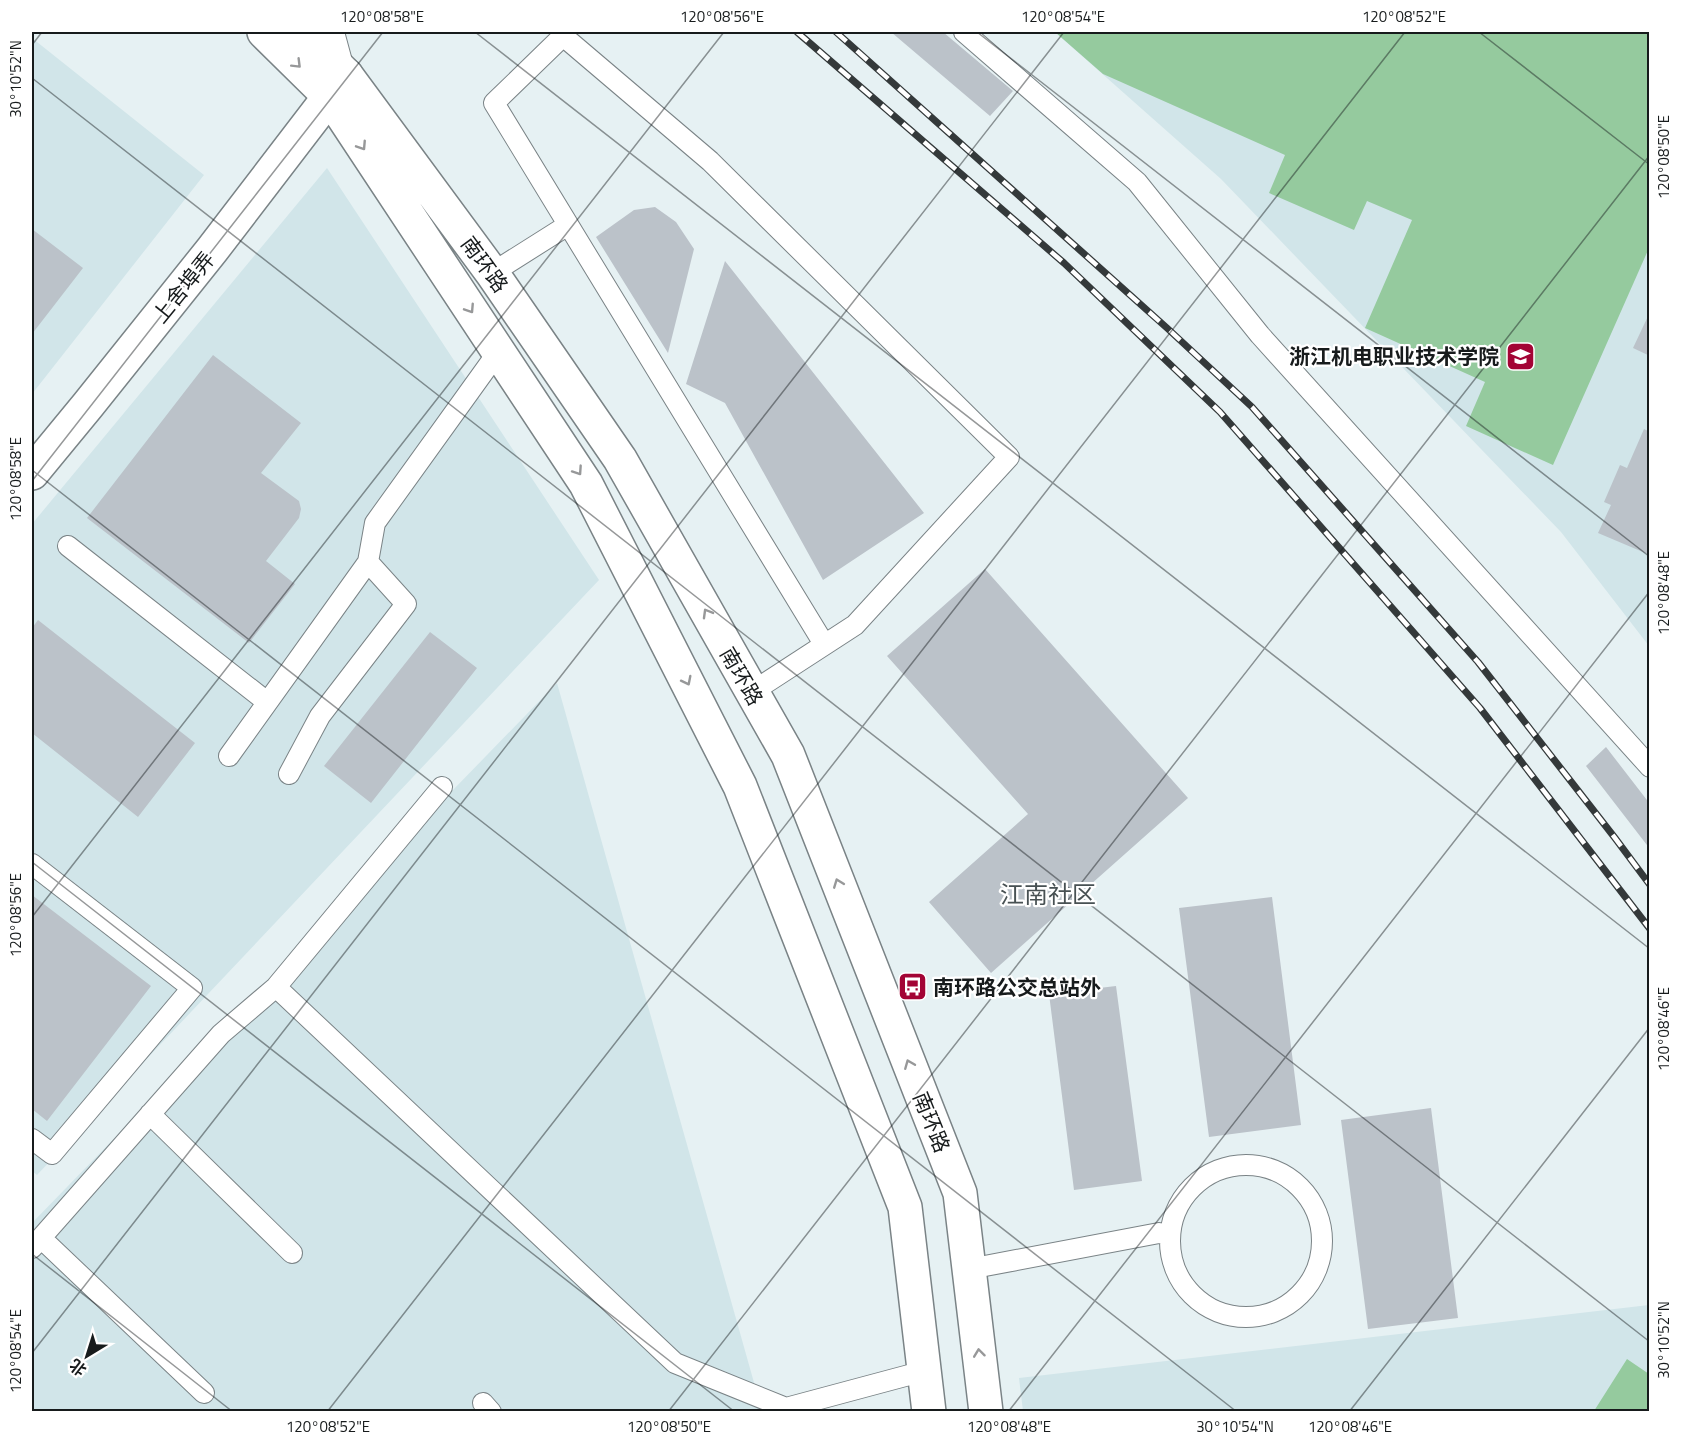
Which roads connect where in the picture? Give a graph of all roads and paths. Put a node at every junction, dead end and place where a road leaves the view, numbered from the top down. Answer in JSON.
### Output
{"nodes":[{"id":1,"x":264,"y":32,"type":"edge"},
{"id":2,"x":303,"y":32,"type":"edge"},
{"id":3,"x":334,"y":32,"type":"edge"},
{"id":4,"x":964,"y":32,"type":"edge"},
{"id":5,"x":338,"y":86,"type":"junction"},
{"id":6,"x":568,"y":225,"type":"junction"},
{"id":7,"x":492,"y":273,"type":"junction"},
{"id":8,"x":498,"y":352,"type":"junction"},
{"id":9,"x":32,"y":472,"type":"edge"},
{"id":10,"x":68,"y":546,"type":"dead end"},
{"id":11,"x":368,"y":562,"type":"junction"},
{"id":12,"x":824,"y":644,"type":"junction"},
{"id":13,"x":752,"y":692,"type":"junction"},
{"id":14,"x":267,"y":702,"type":"junction"},
{"id":15,"x":229,"y":756,"type":"dead end"},
{"id":16,"x":1650,"y":767,"type":"edge"},
{"id":17,"x":289,"y":774,"type":"dead end"},
{"id":18,"x":442,"y":787,"type":"dead end"},
{"id":19,"x":32,"y":864,"type":"edge"},
{"id":20,"x":276,"y":987,"type":"junction"},
{"id":21,"x":150,"y":1114,"type":"junction"},
{"id":22,"x":32,"y":1139,"type":"edge"},
{"id":23,"x":1170,"y":1235,"type":"junction"},
{"id":24,"x":36,"y":1243,"type":"edge"},
{"id":25,"x":292,"y":1253,"type":"dead end"},
{"id":26,"x":969,"y":1269,"type":"junction"},
{"id":27,"x":924,"y":1371,"type":"junction"},
{"id":28,"x":204,"y":1393,"type":"dead end"},
{"id":29,"x":786,"y":1410,"type":"edge"},
{"id":30,"x":929,"y":1412,"type":"edge"},
{"id":31,"x":986,"y":1412,"type":"edge"}],
"edges":[{"from":1,"to":5,"type":"main road","name":"南环路","one_way":true},
{"from":2,"to":5,"type":"main road","name":"南环路"},
{"from":3,"to":5,"type":"lane"},
{"from":4,"to":16,"type":"lane"},
{"from":5,"to":7,"type":"main road","name":"南环路"},
{"from":5,"to":8,"type":"main road","name":"南环路","one_way":true},
{"from":5,"to":9,"type":"main road","name":"上舍埠弄"},
{"from":6,"to":7,"type":"lane"},
{"from":6,"to":12,"type":"lane"},
{"from":6,"to":12,"type":"lane"},
{"from":13,"to":7,"type":"main road","name":"南环路","one_way":true},
{"from":8,"to":11,"type":"lane"},
{"from":8,"to":27,"type":"main road","name":"南环路","one_way":true},
{"from":10,"to":14,"type":"lane"},
{"from":11,"to":14,"type":"lane"},
{"from":11,"to":17,"type":"lane"},
{"from":12,"to":13,"type":"lane"},
{"from":26,"to":13,"type":"main road","name":"南环路","one_way":true},
{"from":14,"to":15,"type":"lane"},
{"from":18,"to":20,"type":"lane"},
{"from":19,"to":22,"type":"lane"},
{"from":20,"to":21,"type":"lane"},
{"from":20,"to":29,"type":"lane"},
{"from":21,"to":24,"type":"lane"},
{"from":21,"to":25,"type":"lane"},
{"from":23,"to":23,"type":"lane"},
{"from":23,"to":26,"type":"lane"},
{"from":24,"to":28,"type":"lane"},
{"from":31,"to":26,"type":"main road","name":"南环路","one_way":true},
{"from":27,"to":29,"type":"lane"},
{"from":27,"to":30,"type":"main road","name":"南环路"}]}
